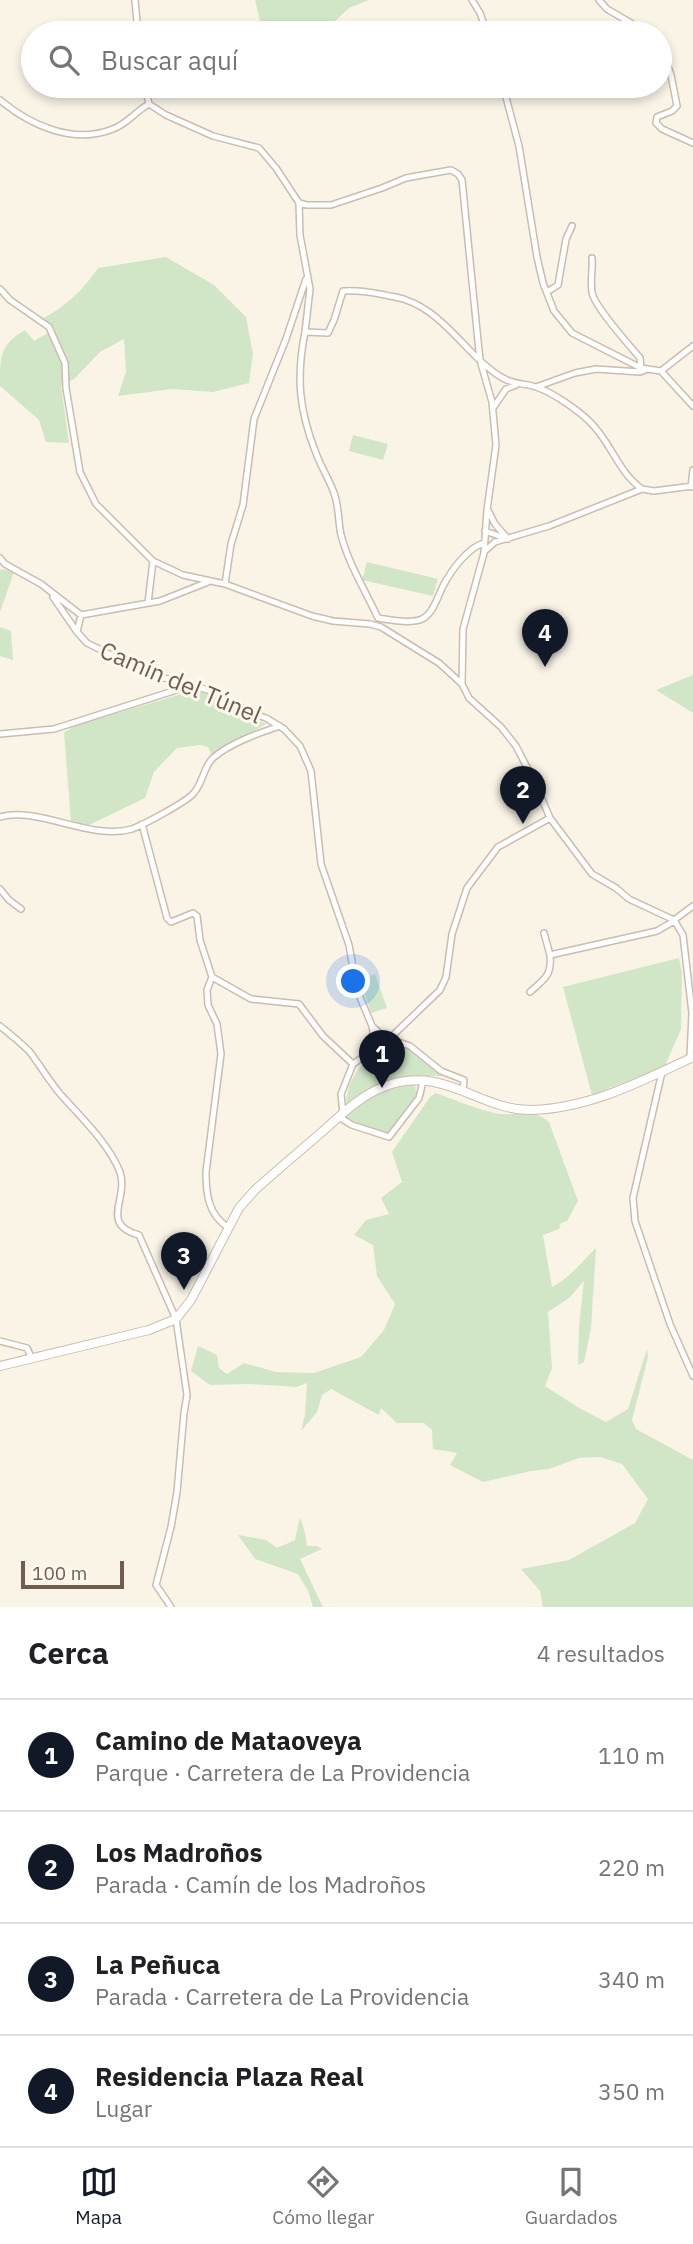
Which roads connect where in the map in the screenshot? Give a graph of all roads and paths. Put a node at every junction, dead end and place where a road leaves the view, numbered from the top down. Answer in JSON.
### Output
{"nodes":[{"id":1,"x":135,"y":0,"type":"edge"},
{"id":2,"x":472,"y":0,"type":"edge"},
{"id":3,"x":599,"y":0,"type":"edge"},
{"id":4,"x":137,"y":21,"type":"edge"},
{"id":5,"x":483,"y":21,"type":"edge"},
{"id":6,"x":628,"y":21,"type":"edge"},
{"id":7,"x":672,"y":80,"type":"edge"},
{"id":8,"x":148,"y":98,"type":"edge"},
{"id":9,"x":506,"y":98,"type":"edge"},
{"id":10,"x":0,"y":100,"type":"edge"},
{"id":11,"x":149,"y":104,"type":"junction"},
{"id":12,"x":693,"y":143,"type":"edge"},
{"id":13,"x":299,"y":203,"type":"junction"},
{"id":14,"x":572,"y":226,"type":"dead end"},
{"id":15,"x":592,"y":258,"type":"dead end"},
{"id":16,"x":306,"y":276,"type":"junction"},
{"id":17,"x":0,"y":289,"type":"edge"},
{"id":18,"x":547,"y":292,"type":"junction"},
{"id":19,"x":305,"y":332,"type":"junction"},
{"id":20,"x":693,"y":345,"type":"edge"},
{"id":21,"x":480,"y":360,"type":"junction"},
{"id":22,"x":640,"y":368,"type":"junction"},
{"id":23,"x":648,"y":369,"type":"junction"},
{"id":24,"x":661,"y":372,"type":"junction"},
{"id":25,"x":516,"y":385,"type":"junction"},
{"id":26,"x":536,"y":387,"type":"junction"},
{"id":27,"x":693,"y":406,"type":"edge"},
{"id":28,"x":493,"y":408,"type":"junction"},
{"id":29,"x":693,"y":470,"type":"edge"},
{"id":30,"x":692,"y":486,"type":"edge"},
{"id":31,"x":642,"y":489,"type":"junction"},
{"id":32,"x":487,"y":510,"type":"junction"},
{"id":33,"x":485,"y":531,"type":"junction"},
{"id":34,"x":508,"y":539,"type":"junction"},
{"id":35,"x":484,"y":543,"type":"junction"},
{"id":36,"x":484,"y":553,"type":"junction"},
{"id":37,"x":0,"y":558,"type":"edge"},
{"id":38,"x":153,"y":561,"type":"junction"},
{"id":39,"x":2,"y":565,"type":"edge"},
{"id":40,"x":210,"y":581,"type":"junction"},
{"id":41,"x":225,"y":584,"type":"junction"},
{"id":42,"x":49,"y":591,"type":"junction"},
{"id":43,"x":148,"y":603,"type":"junction"},
{"id":44,"x":81,"y":615,"type":"junction"},
{"id":45,"x":77,"y":632,"type":"junction"},
{"id":46,"x":462,"y":684,"type":"junction"},
{"id":47,"x":192,"y":685,"type":"junction"},
{"id":48,"x":280,"y":726,"type":"junction"},
{"id":49,"x":0,"y":734,"type":"edge"},
{"id":50,"x":0,"y":817,"type":"edge"},
{"id":51,"x":550,"y":818,"type":"junction"},
{"id":52,"x":142,"y":824,"type":"junction"},
{"id":53,"x":0,"y":889,"type":"edge"},
{"id":54,"x":693,"y":906,"type":"edge"},
{"id":55,"x":21,"y":909,"type":"dead end"},
{"id":56,"x":674,"y":921,"type":"junction"},
{"id":57,"x":544,"y":933,"type":"dead end"},
{"id":58,"x":550,"y":954,"type":"junction"},
{"id":59,"x":212,"y":977,"type":"junction"},
{"id":60,"x":530,"y":992,"type":"dead end"},
{"id":61,"x":692,"y":1014,"type":"edge"},
{"id":62,"x":0,"y":1026,"type":"edge"},
{"id":63,"x":372,"y":1026,"type":"junction"},
{"id":64,"x":389,"y":1039,"type":"junction"},
{"id":65,"x":376,"y":1049,"type":"junction"},
{"id":66,"x":692,"y":1057,"type":"edge"},
{"id":67,"x":354,"y":1064,"type":"junction"},
{"id":68,"x":662,"y":1072,"type":"junction"},
{"id":69,"x":423,"y":1081,"type":"junction"},
{"id":70,"x":463,"y":1090,"type":"junction"},
{"id":71,"x":341,"y":1116,"type":"junction"},
{"id":72,"x":229,"y":1228,"type":"junction"},
{"id":73,"x":176,"y":1319,"type":"junction"},
{"id":74,"x":0,"y":1341,"type":"edge"},
{"id":75,"x":32,"y":1359,"type":"junction"},
{"id":76,"x":0,"y":1366,"type":"edge"},
{"id":77,"x":693,"y":1376,"type":"edge"},
{"id":78,"x":171,"y":1607,"type":"edge"}],
"edges":[{"from":1,"to":4,"type":"street"},
{"from":2,"to":5,"type":"street"},
{"from":3,"to":6,"type":"street"},
{"from":7,"to":12,"type":"street"},
{"from":8,"to":11,"type":"street"},
{"from":9,"to":18,"type":"street"},
{"from":10,"to":11,"type":"street"},
{"from":11,"to":13,"type":"street"},
{"from":13,"to":16,"type":"street"},
{"from":13,"to":21,"type":"street"},
{"from":14,"to":18,"type":"street"},
{"from":15,"to":22,"type":"street"},
{"from":16,"to":19,"type":"street"},
{"from":16,"to":41,"type":"street"},
{"from":17,"to":38,"type":"street"},
{"from":18,"to":22,"type":"street"},
{"from":19,"to":21,"type":"street"},
{"from":19,"to":35,"type":"street"},
{"from":20,"to":24,"type":"street"},
{"from":21,"to":25,"type":"street"},
{"from":21,"to":28,"type":"street"},
{"from":22,"to":23,"type":"street"},
{"from":23,"to":24,"type":"street"},
{"from":23,"to":26,"type":"street"},
{"from":24,"to":27,"type":"street"},
{"from":25,"to":26,"type":"street"},
{"from":25,"to":28,"type":"street"},
{"from":26,"to":31,"type":"street"},
{"from":28,"to":32,"type":"street"},
{"from":29,"to":30,"type":"street"},
{"from":30,"to":31,"type":"street"},
{"from":31,"to":34,"type":"street"},
{"from":32,"to":33,"type":"street"},
{"from":32,"to":34,"type":"street"},
{"from":33,"to":34,"type":"street"},
{"from":33,"to":35,"type":"street"},
{"from":34,"to":36,"type":"street"},
{"from":35,"to":36,"type":"street"},
{"from":36,"to":46,"type":"street"},
{"from":37,"to":39,"type":"street"},
{"from":38,"to":40,"type":"street"},
{"from":38,"to":43,"type":"street"},
{"from":39,"to":42,"type":"street"},
{"from":40,"to":41,"type":"street"},
{"from":40,"to":43,"type":"street"},
{"from":41,"to":46,"type":"street"},
{"from":42,"to":44,"type":"street"},
{"from":42,"to":45,"type":"street"},
{"from":43,"to":44,"type":"street"},
{"from":44,"to":45,"type":"street","name":"Camín del Túnel"},
{"from":45,"to":47,"type":"street","name":"Camín del Túnel"},
{"from":46,"to":51,"type":"street"},
{"from":47,"to":48,"type":"street","name":"Camín del Túnel"},
{"from":47,"to":49,"type":"street"},
{"from":48,"to":52,"type":"street"},
{"from":48,"to":63,"type":"street","name":"Camín del Túnel"},
{"from":50,"to":52,"type":"street"},
{"from":51,"to":56,"type":"street"},
{"from":51,"to":64,"type":"street"},
{"from":52,"to":59,"type":"street"},
{"from":53,"to":55,"type":"street"},
{"from":54,"to":56,"type":"street"},
{"from":56,"to":58,"type":"street"},
{"from":56,"to":61,"type":"street"},
{"from":57,"to":58,"type":"street"},
{"from":58,"to":60,"type":"street"},
{"from":59,"to":67,"type":"street"},
{"from":59,"to":72,"type":"street"},
{"from":61,"to":66,"type":"street"},
{"from":62,"to":73,"type":"street"},
{"from":63,"to":64,"type":"street"},
{"from":63,"to":65,"type":"street","name":"Camín del Túnel"},
{"from":64,"to":65,"type":"street"},
{"from":64,"to":70,"type":"street"},
{"from":65,"to":67,"type":"street"},
{"from":66,"to":68,"type":"street"},
{"from":67,"to":71,"type":"street"},
{"from":68,"to":70,"type":"street"},
{"from":68,"to":77,"type":"street"},
{"from":69,"to":70,"type":"street"},
{"from":69,"to":71,"type":"street"},
{"from":69,"to":71,"type":"street"},
{"from":71,"to":72,"type":"street"},
{"from":72,"to":73,"type":"street"},
{"from":73,"to":75,"type":"street"},
{"from":73,"to":78,"type":"street"},
{"from":74,"to":75,"type":"street"},
{"from":75,"to":76,"type":"street"}]}
